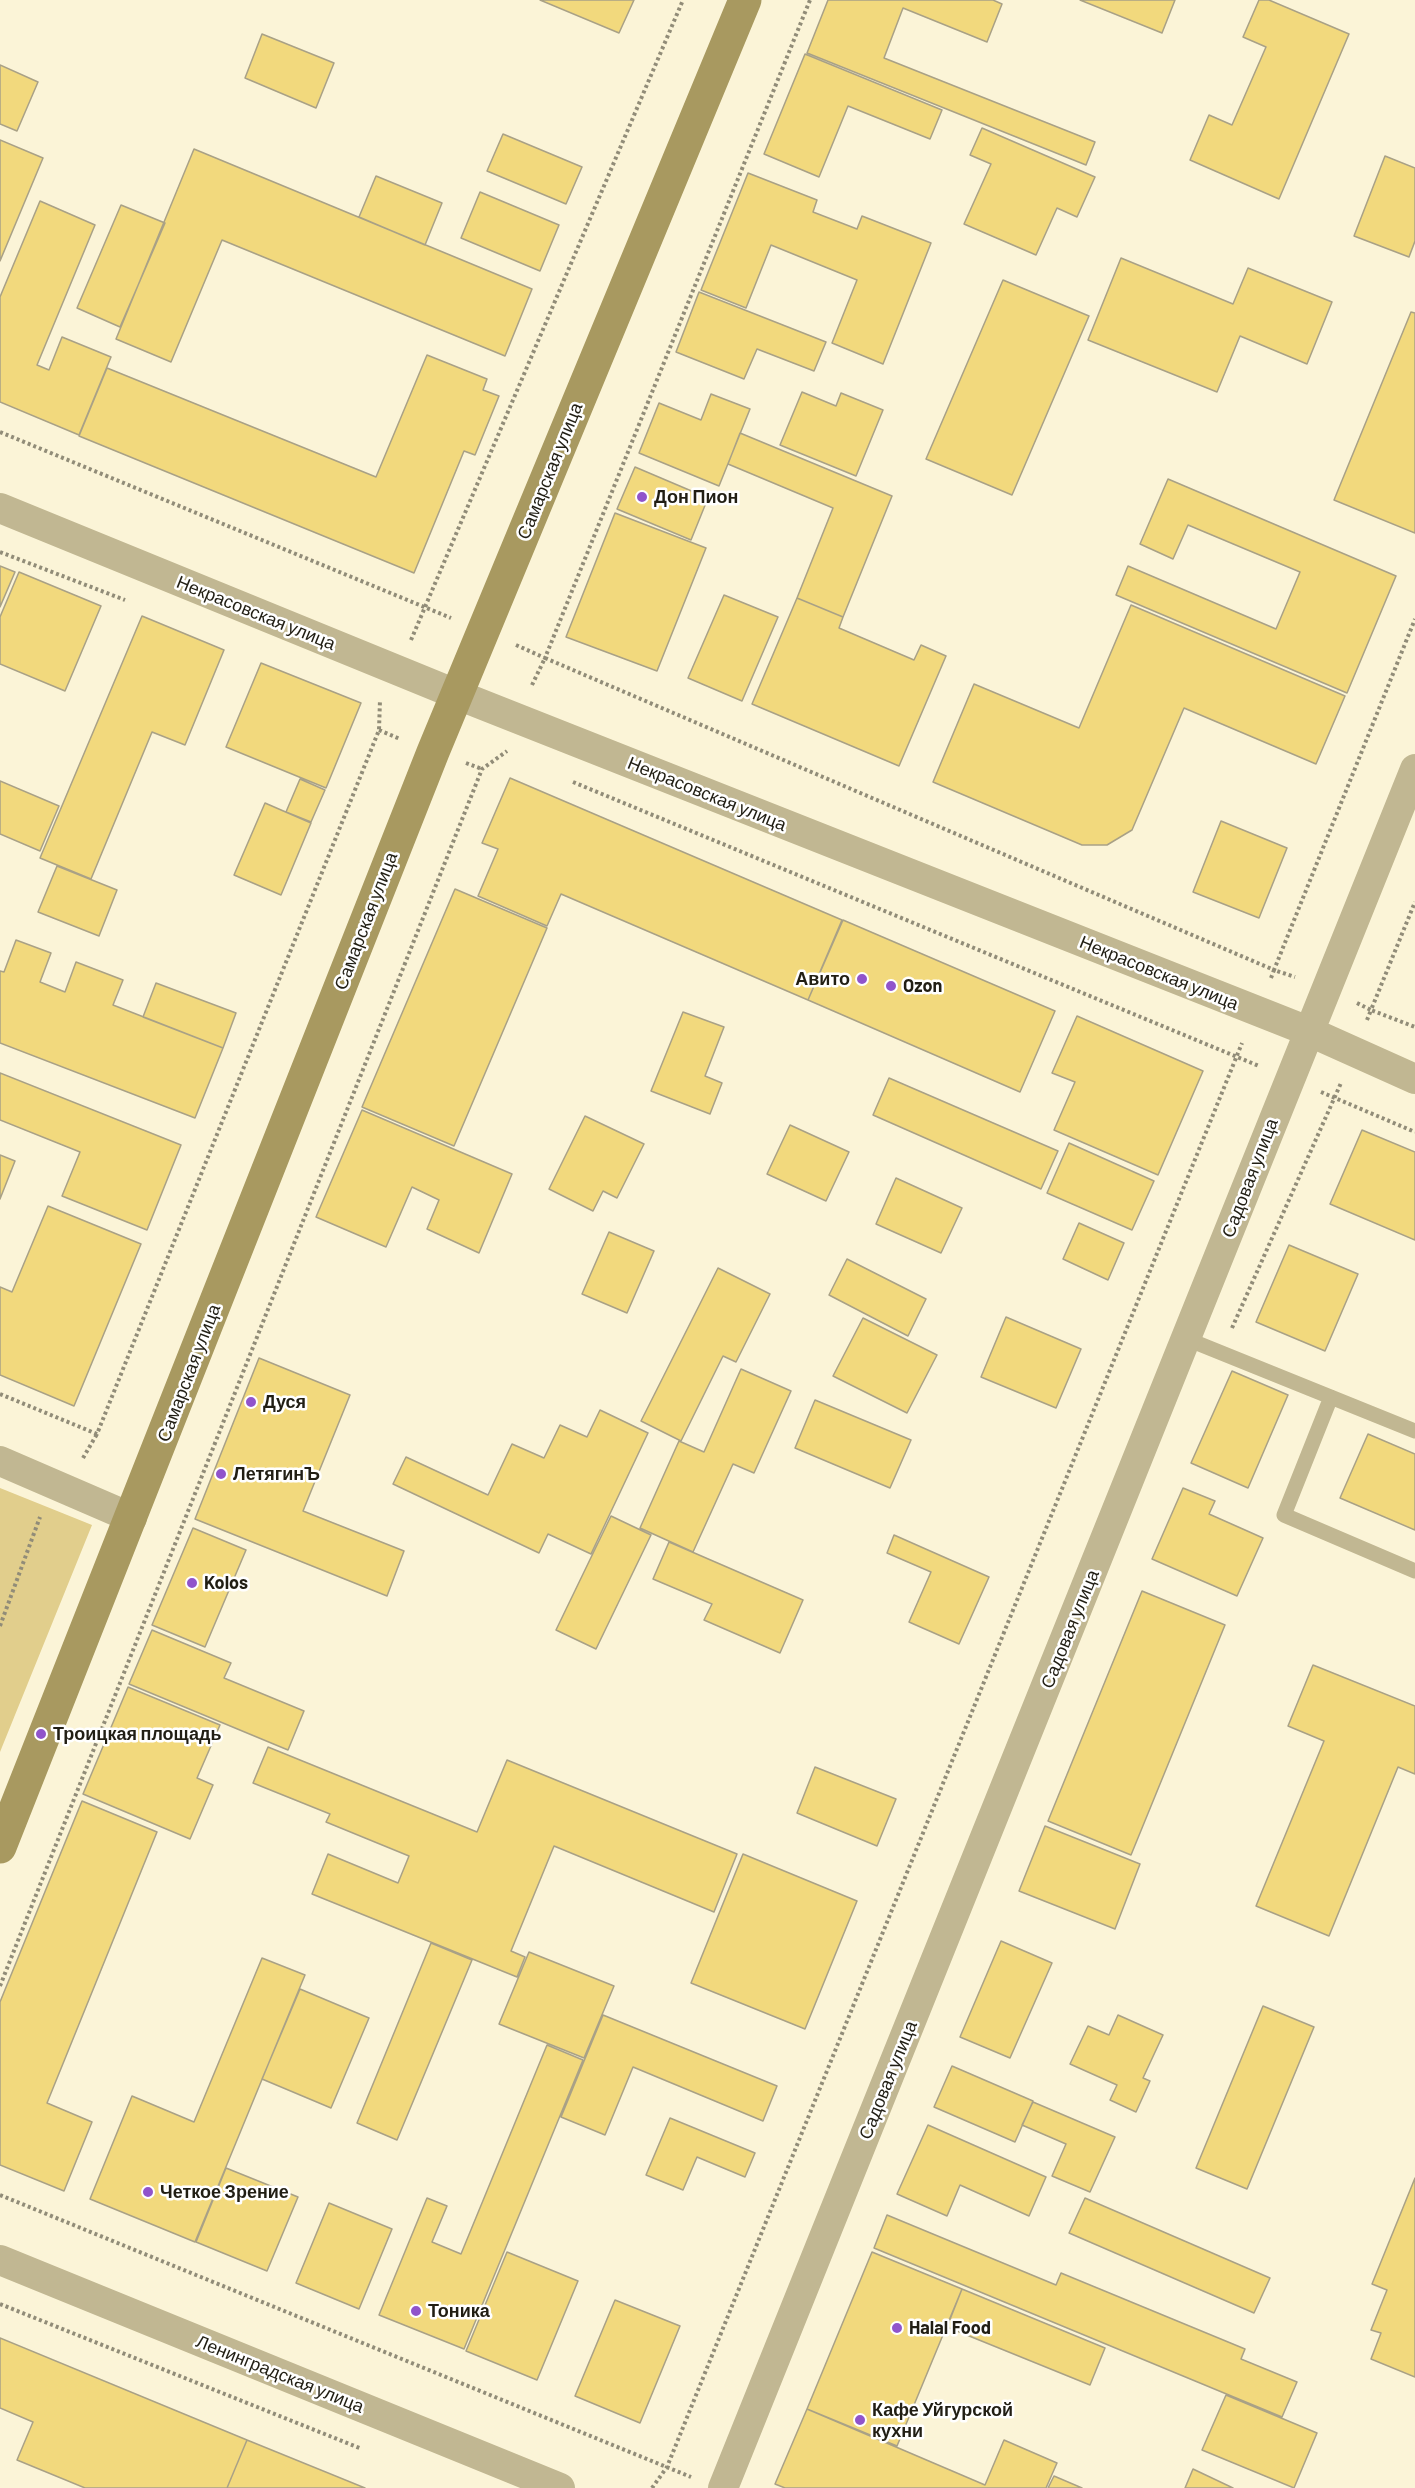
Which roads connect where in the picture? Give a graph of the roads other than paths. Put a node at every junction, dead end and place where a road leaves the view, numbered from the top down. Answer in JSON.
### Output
{"nodes":[{"id":1,"x":745,"y":0,"type":"edge"},
{"id":2,"x":0,"y":508,"type":"edge"},
{"id":3,"x":458,"y":695,"type":"junction"},
{"id":4,"x":1415,"y":769,"type":"edge"},
{"id":5,"x":1308,"y":1031,"type":"junction"},
{"id":6,"x":1415,"y":1079,"type":"edge"},
{"id":7,"x":1187,"y":1339,"type":"junction"},
{"id":8,"x":1330,"y":1397,"type":"junction"},
{"id":9,"x":1415,"y":1431,"type":"edge"},
{"id":10,"x":0,"y":1461,"type":"edge"},
{"id":11,"x":132,"y":1518,"type":"junction"},
{"id":12,"x":1415,"y":1571,"type":"edge"},
{"id":13,"x":0,"y":1847,"type":"edge"},
{"id":14,"x":0,"y":2260,"type":"edge"},
{"id":15,"x":710,"y":2484,"type":"edge"},
{"id":16,"x":560,"y":2488,"type":"edge"}],
"edges":[{"from":1,"to":3,"type":"main road","name":"Самарская улица"},
{"from":2,"to":3,"type":"street","name":"Некрасовская улица"},
{"from":3,"to":5,"type":"street","name":"Некрасовская улица"},
{"from":3,"to":11,"type":"main road","name":"Самарская улица"},
{"from":4,"to":5,"type":"street","name":"Садовая улица"},
{"from":5,"to":6,"type":"street","name":"Некрасовская улица"},
{"from":5,"to":7,"type":"street","name":"Садовая улица"},
{"from":7,"to":8,"type":"lane"},
{"from":7,"to":15,"type":"street","name":"Садовая улица"},
{"from":8,"to":9,"type":"lane"},
{"from":8,"to":12,"type":"lane"},
{"from":10,"to":11,"type":"street"},
{"from":11,"to":13,"type":"main road","name":"Самарская улица"},
{"from":14,"to":16,"type":"street","name":"Ленинградская улица"}]}
